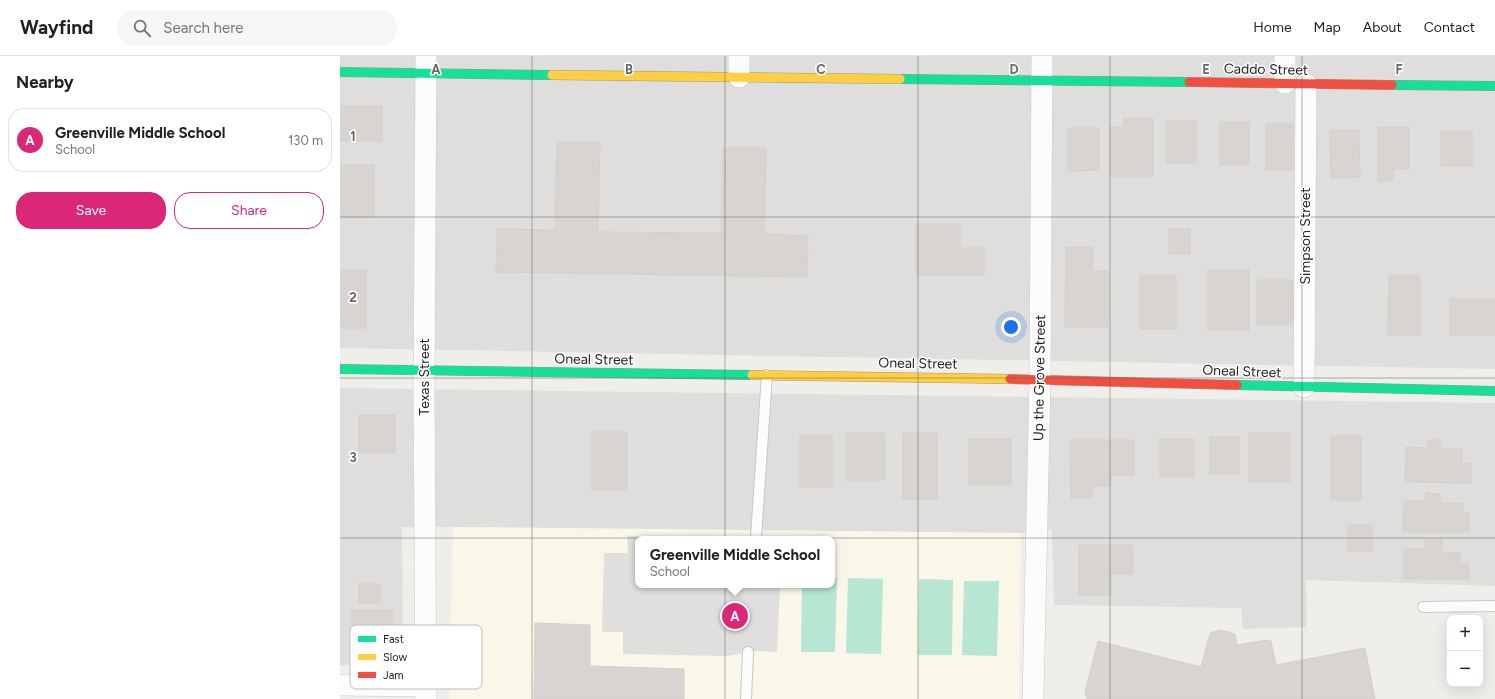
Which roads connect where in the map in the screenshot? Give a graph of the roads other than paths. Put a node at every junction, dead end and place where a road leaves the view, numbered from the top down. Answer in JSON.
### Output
{"nodes":[{"id":1,"x":739,"y":56,"type":"edge"},
{"id":2,"x":1042,"y":56,"type":"edge"},
{"id":3,"x":1285,"y":56,"type":"edge"},
{"id":4,"x":425,"y":64,"type":"edge"},
{"id":5,"x":340,"y":72,"type":"edge"},
{"id":6,"x":739,"y":77,"type":"junction"},
{"id":7,"x":1041,"y":80,"type":"junction"},
{"id":8,"x":1285,"y":83,"type":"junction"},
{"id":9,"x":1306,"y":84,"type":"junction"},
{"id":10,"x":1495,"y":86,"type":"edge"},
{"id":11,"x":340,"y":369,"type":"edge"},
{"id":12,"x":424,"y":371,"type":"junction"},
{"id":13,"x":767,"y":375,"type":"junction"},
{"id":14,"x":1040,"y":379,"type":"junction"},
{"id":15,"x":1304,"y":387,"type":"junction"},
{"id":16,"x":1495,"y":391,"type":"edge"},
{"id":17,"x":756,"y":536,"type":"dead end"},
{"id":18,"x":1495,"y":606,"type":"edge"},
{"id":19,"x":1423,"y":607,"type":"dead end"},
{"id":20,"x":426,"y":625,"type":"edge"},
{"id":21,"x":748,"y":652,"type":"dead end"},
{"id":22,"x":340,"y":685,"type":"edge"},
{"id":23,"x":350,"y":686,"type":"edge"},
{"id":24,"x":370,"y":689,"type":"edge"},
{"id":25,"x":426,"y":693,"type":"edge"},
{"id":26,"x":746,"y":699,"type":"edge"},
{"id":27,"x":1033,"y":699,"type":"edge"}],
"edges":[{"from":1,"to":6,"type":"street"},
{"from":2,"to":7,"type":"street","name":"Up the Grove Street"},
{"from":3,"to":8,"type":"street"},
{"from":4,"to":5,"type":"street","name":"Caddo Street"},
{"from":4,"to":6,"type":"street","name":"Caddo Street"},
{"from":4,"to":12,"type":"street","name":"Texas Street"},
{"from":6,"to":7,"type":"street","name":"Caddo Street"},
{"from":7,"to":8,"type":"street","name":"Caddo Street"},
{"from":7,"to":14,"type":"street","name":"Up the Grove Street"},
{"from":8,"to":9,"type":"street","name":"Caddo Street"},
{"from":9,"to":10,"type":"street","name":"Caddo Street"},
{"from":9,"to":15,"type":"street","name":"Simpson Street"},
{"from":11,"to":12,"type":"street","name":"Oneal Street"},
{"from":12,"to":13,"type":"street","name":"Oneal Street"},
{"from":12,"to":20,"type":"street","name":"Texas Street"},
{"from":13,"to":14,"type":"street","name":"Oneal Street"},
{"from":13,"to":17,"type":"lane"},
{"from":14,"to":15,"type":"street","name":"Oneal Street"},
{"from":14,"to":27,"type":"street","name":"Up the Grove Street"},
{"from":15,"to":16,"type":"street","name":"Oneal Street"},
{"from":18,"to":19,"type":"lane"},
{"from":21,"to":26,"type":"lane"},
{"from":22,"to":23,"type":"street"},
{"from":24,"to":25,"type":"street"}]}
